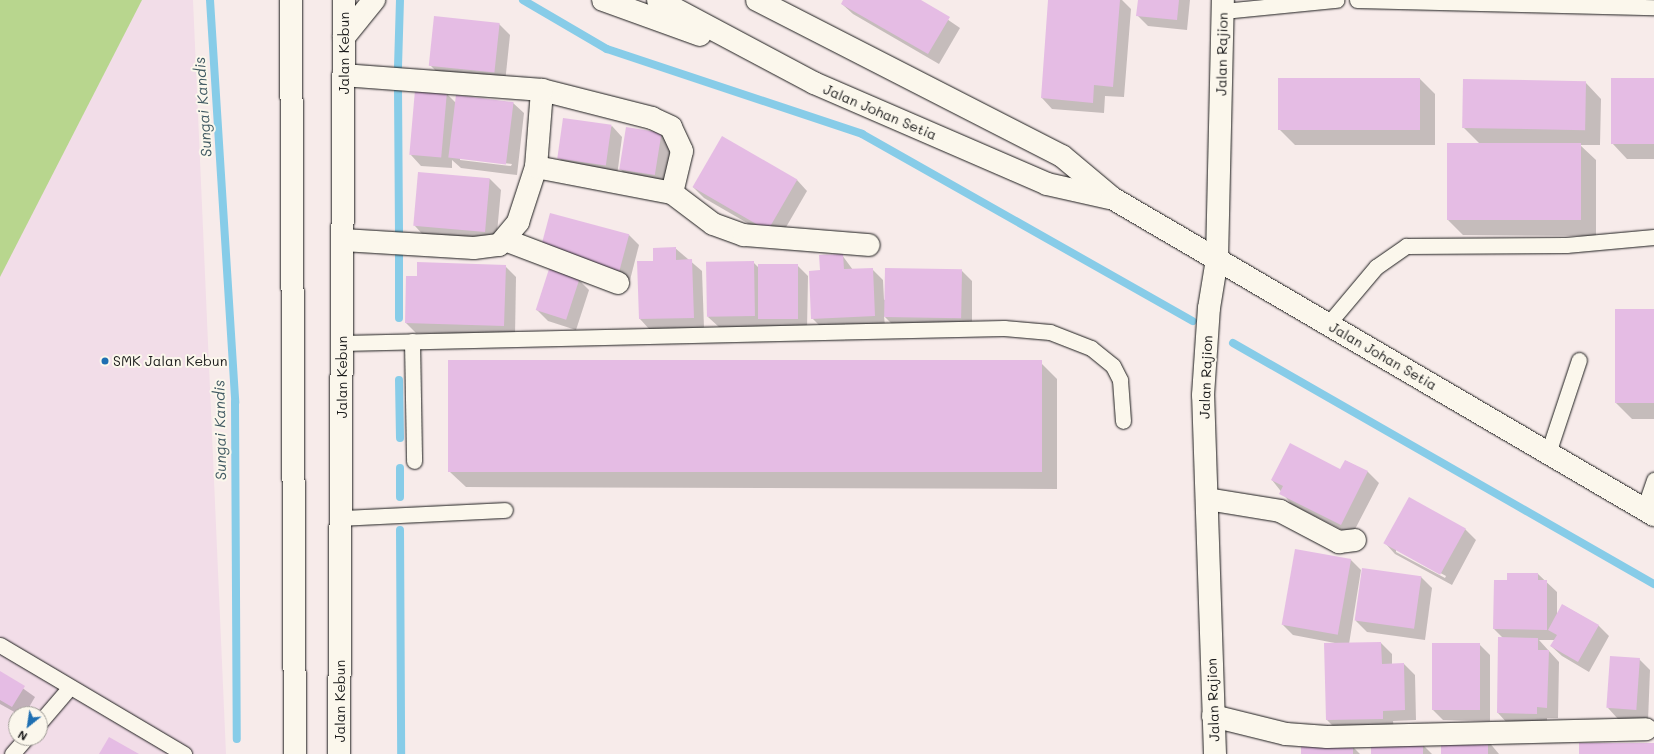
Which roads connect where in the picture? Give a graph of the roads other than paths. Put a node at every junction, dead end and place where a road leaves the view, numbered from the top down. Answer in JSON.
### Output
{"nodes":[{"id":1,"x":291,"y":0,"type":"edge"},
{"id":2,"x":344,"y":0,"type":"edge"},
{"id":3,"x":374,"y":0,"type":"edge"},
{"id":4,"x":603,"y":0,"type":"edge"},
{"id":5,"x":658,"y":0,"type":"edge"},
{"id":6,"x":757,"y":0,"type":"edge"},
{"id":7,"x":1336,"y":0,"type":"edge"},
{"id":8,"x":1357,"y":0,"type":"edge"},
{"id":9,"x":1230,"y":7,"type":"edge"},
{"id":10,"x":1654,"y":7,"type":"edge"},
{"id":11,"x":344,"y":37,"type":"junction"},
{"id":12,"x":780,"y":63,"type":"junction"},
{"id":13,"x":344,"y":75,"type":"junction"},
{"id":14,"x":542,"y":90,"type":"junction"},
{"id":15,"x":536,"y":167,"type":"junction"},
{"id":16,"x":672,"y":193,"type":"junction"},
{"id":17,"x":1112,"y":198,"type":"junction"},
{"id":18,"x":1654,"y":237,"type":"edge"},
{"id":19,"x":343,"y":240,"type":"junction"},
{"id":20,"x":505,"y":240,"type":"junction"},
{"id":21,"x":869,"y":245,"type":"dead end"},
{"id":22,"x":1217,"y":259,"type":"junction"},
{"id":23,"x":618,"y":283,"type":"dead end"},
{"id":24,"x":1328,"y":324,"type":"junction"},
{"id":25,"x":412,"y":341,"type":"junction"},
{"id":26,"x":342,"y":343,"type":"junction"},
{"id":27,"x":1579,"y":360,"type":"dead end"},
{"id":28,"x":1123,"y":421,"type":"dead end"},
{"id":29,"x":1548,"y":453,"type":"junction"},
{"id":30,"x":414,"y":460,"type":"dead end"},
{"id":31,"x":1654,"y":480,"type":"edge"},
{"id":32,"x":1207,"y":499,"type":"junction"},
{"id":33,"x":505,"y":510,"type":"dead end"},
{"id":34,"x":1649,"y":512,"type":"edge"},
{"id":35,"x":341,"y":518,"type":"junction"},
{"id":36,"x":1355,"y":540,"type":"dead end"},
{"id":37,"x":0,"y":645,"type":"edge"},
{"id":38,"x":70,"y":687,"type":"junction"},
{"id":39,"x":48,"y":713,"type":"edge"},
{"id":40,"x":1213,"y":716,"type":"junction"},
{"id":41,"x":1646,"y":729,"type":"dead end"},
{"id":42,"x":19,"y":746,"type":"edge"},
{"id":43,"x":12,"y":754,"type":"edge"},
{"id":44,"x":184,"y":754,"type":"edge"},
{"id":45,"x":295,"y":754,"type":"edge"},
{"id":46,"x":339,"y":754,"type":"edge"},
{"id":47,"x":1215,"y":754,"type":"edge"}],
"edges":[{"from":1,"to":45,"type":"main road"},
{"from":2,"to":11,"type":"main road","name":"Jalan Kebun"},
{"from":3,"to":11,"type":"main road"},
{"from":4,"to":12,"type":"main road"},
{"from":5,"to":12,"type":"main road","name":"Jalan Johan Setia"},
{"from":6,"to":17,"type":"main road","name":"Jalan Johan Setia"},
{"from":7,"to":9,"type":"lane"},
{"from":8,"to":10,"type":"lane"},
{"from":9,"to":22,"type":"main road","name":"Jalan Rajion"},
{"from":11,"to":13,"type":"main road","name":"Jalan Kebun"},
{"from":12,"to":17,"type":"main road","name":"Jalan Johan Setia"},
{"from":13,"to":14,"type":"main road"},
{"from":13,"to":19,"type":"main road","name":"Jalan Kebun"},
{"from":14,"to":15,"type":"main road"},
{"from":14,"to":16,"type":"main road"},
{"from":15,"to":16,"type":"main road"},
{"from":15,"to":20,"type":"main road"},
{"from":16,"to":21,"type":"main road"},
{"from":17,"to":22,"type":"main road","name":"Jalan Johan Setia"},
{"from":18,"to":24,"type":"lane"},
{"from":19,"to":20,"type":"main road"},
{"from":19,"to":26,"type":"main road","name":"Jalan Kebun"},
{"from":20,"to":23,"type":"main road"},
{"from":22,"to":24,"type":"main road","name":"Jalan Johan Setia"},
{"from":22,"to":32,"type":"main road","name":"Jalan Rajion"},
{"from":24,"to":29,"type":"main road","name":"Jalan Johan Setia"},
{"from":25,"to":26,"type":"lane"},
{"from":25,"to":28,"type":"lane"},
{"from":25,"to":30,"type":"lane"},
{"from":26,"to":35,"type":"main road","name":"Jalan Kebun"},
{"from":27,"to":29,"type":"lane"},
{"from":29,"to":34,"type":"main road","name":"Jalan Johan Setia"},
{"from":31,"to":34,"type":"lane"},
{"from":32,"to":36,"type":"main road"},
{"from":32,"to":40,"type":"main road","name":"Jalan Rajion"},
{"from":33,"to":35,"type":"lane"},
{"from":35,"to":46,"type":"main road","name":"Jalan Kebun"},
{"from":37,"to":38,"type":"lane"},
{"from":38,"to":39,"type":"lane"},
{"from":38,"to":44,"type":"lane"},
{"from":40,"to":41,"type":"main road"},
{"from":40,"to":47,"type":"main road","name":"Jalan Rajion"},
{"from":42,"to":43,"type":"lane"}]}
